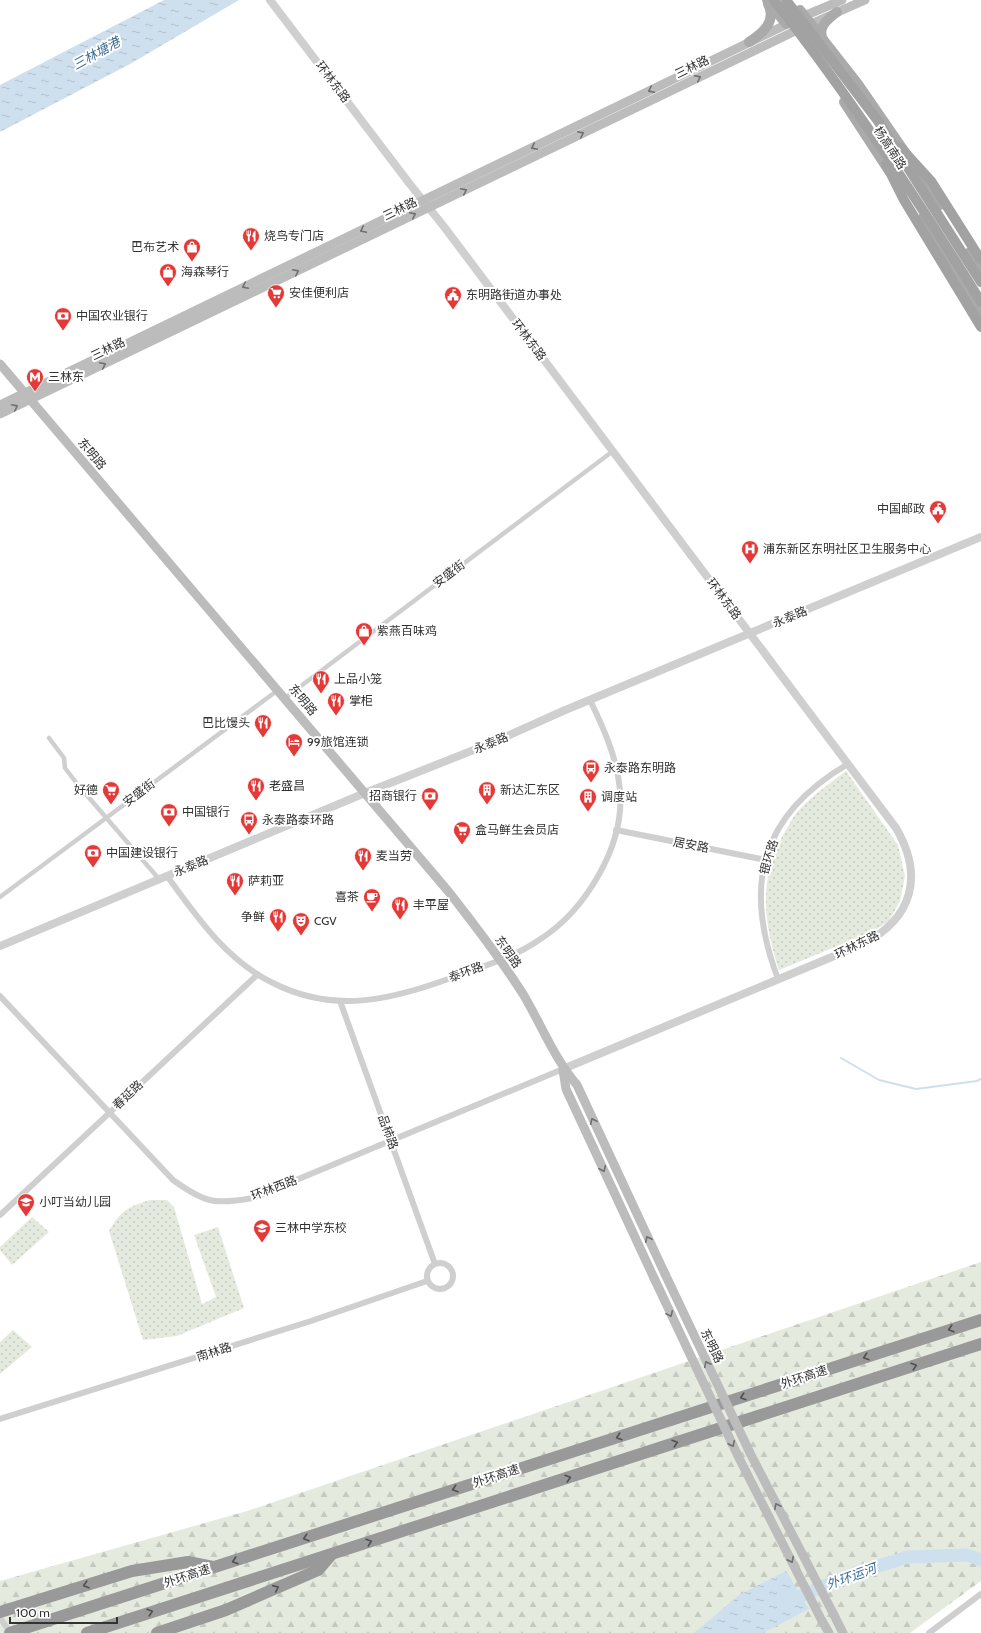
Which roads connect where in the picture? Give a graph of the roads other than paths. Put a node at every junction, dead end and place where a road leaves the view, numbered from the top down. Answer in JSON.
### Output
{"nodes":[{"id":1,"x":270,"y":0,"type":"edge"},
{"id":2,"x":767,"y":0,"type":"edge"},
{"id":3,"x":774,"y":0,"type":"edge"},
{"id":4,"x":786,"y":0,"type":"edge"},
{"id":5,"x":792,"y":0,"type":"edge"},
{"id":6,"x":842,"y":0,"type":"edge"},
{"id":7,"x":865,"y":0,"type":"edge"},
{"id":8,"x":837,"y":12,"type":"junction"},
{"id":9,"x":807,"y":20,"type":"junction"},
{"id":10,"x":790,"y":28,"type":"junction"},
{"id":11,"x":823,"y":40,"type":"junction"},
{"id":12,"x":749,"y":42,"type":"junction"},
{"id":13,"x":880,"y":121,"type":"junction"},
{"id":14,"x":866,"y":131,"type":"junction"},
{"id":15,"x":426,"y":205,"type":"junction"},
{"id":16,"x":981,"y":260,"type":"edge"},
{"id":17,"x":981,"y":269,"type":"edge"},
{"id":18,"x":981,"y":282,"type":"edge"},
{"id":19,"x":981,"y":302,"type":"edge"},
{"id":20,"x":981,"y":316,"type":"edge"},
{"id":21,"x":981,"y":327,"type":"edge"},
{"id":22,"x":0,"y":364,"type":"edge"},
{"id":23,"x":28,"y":396,"type":"junction"},
{"id":24,"x":0,"y":405,"type":"edge"},
{"id":25,"x":0,"y":414,"type":"edge"},
{"id":26,"x":613,"y":451,"type":"junction"},
{"id":27,"x":981,"y":537,"type":"edge"},
{"id":28,"x":750,"y":633,"type":"junction"},
{"id":29,"x":278,"y":690,"type":"junction"},
{"id":30,"x":285,"y":698,"type":"junction"},
{"id":31,"x":590,"y":700,"type":"junction"},
{"id":32,"x":49,"y":738,"type":"dead end"},
{"id":33,"x":848,"y":764,"type":"junction"},
{"id":34,"x":366,"y":793,"type":"junction"},
{"id":35,"x":106,"y":818,"type":"junction"},
{"id":36,"x":616,"y":830,"type":"junction"},
{"id":37,"x":766,"y":860,"type":"junction"},
{"id":38,"x":163,"y":877,"type":"junction"},
{"id":39,"x":0,"y":897,"type":"edge"},
{"id":40,"x":0,"y":946,"type":"edge"},
{"id":41,"x":500,"y":960,"type":"junction"},
{"id":42,"x":257,"y":975,"type":"junction"},
{"id":43,"x":778,"y":979,"type":"junction"},
{"id":44,"x":0,"y":996,"type":"edge"},
{"id":45,"x":340,"y":1001,"type":"junction"},
{"id":46,"x":563,"y":1069,"type":"junction"},
{"id":47,"x":110,"y":1113,"type":"junction"},
{"id":48,"x":391,"y":1140,"type":"junction"},
{"id":49,"x":0,"y":1215,"type":"edge"},
{"id":50,"x":435,"y":1264,"type":"junction"},
{"id":51,"x":427,"y":1281,"type":"junction"},
{"id":52,"x":981,"y":1320,"type":"edge"},
{"id":53,"x":981,"y":1344,"type":"edge"},
{"id":54,"x":0,"y":1419,"type":"edge"},
{"id":55,"x":332,"y":1554,"type":"junction"},
{"id":56,"x":214,"y":1567,"type":"junction"},
{"id":57,"x":981,"y":1594,"type":"edge"},
{"id":58,"x":1,"y":1614,"type":"edge"},
{"id":59,"x":12,"y":1632,"type":"edge"},
{"id":60,"x":87,"y":1633,"type":"edge"},
{"id":61,"x":157,"y":1633,"type":"edge"},
{"id":62,"x":829,"y":1633,"type":"edge"},
{"id":63,"x":843,"y":1633,"type":"edge"},
{"id":64,"x":929,"y":1633,"type":"edge"}],
"edges":[{"from":1,"to":15,"type":"street","name":"环林东路"},
{"from":2,"to":10,"type":"main road","name":"杨高南路"},
{"from":2,"to":12,"type":"main road"},
{"from":3,"to":14,"type":"highway","name":"杨高南路","bridge":true},
{"from":4,"to":13,"type":"highway","name":"杨高南路","bridge":true},
{"from":5,"to":9,"type":"main road","name":"杨高南路"},
{"from":6,"to":9,"type":"main road"},
{"from":7,"to":8,"type":"main road"},
{"from":8,"to":9,"type":"main road"},
{"from":8,"to":11,"type":"main road"},
{"from":9,"to":10,"type":"main road","name":"三林路"},
{"from":9,"to":11,"type":"main road","name":"杨高南路"},
{"from":10,"to":12,"type":"main road","name":"三林路"},
{"from":10,"to":14,"type":"main road","name":"杨高南路"},
{"from":15,"to":10,"type":"main road","name":"三林路","one_way":true},
{"from":11,"to":13,"type":"main road","name":"杨高南路"},
{"from":12,"to":15,"type":"main road","name":"三林路","one_way":true},
{"from":13,"to":14,"type":"main road"},
{"from":13,"to":16,"type":"highway","bridge":true},
{"from":13,"to":17,"type":"main road","name":"杨高南路"},
{"from":13,"to":18,"type":"highway","name":"杨高南路","bridge":true},
{"from":14,"to":19,"type":"highway","name":"杨高南路","bridge":true},
{"from":14,"to":20,"type":"main road","name":"杨高南路"},
{"from":14,"to":21,"type":"highway","bridge":true},
{"from":15,"to":23,"type":"main road","name":"三林路"},
{"from":15,"to":26,"type":"street","name":"环林东路"},
{"from":22,"to":23,"type":"main road","name":"东明路"},
{"from":23,"to":24,"type":"main road","name":"三林路"},
{"from":25,"to":23,"type":"main road","name":"三林路","one_way":true},
{"from":23,"to":29,"type":"main road","name":"东明路"},
{"from":26,"to":28,"type":"street","name":"环林东路"},
{"from":26,"to":30,"type":"street","name":"安盛街"},
{"from":27,"to":28,"type":"street","name":"永泰路"},
{"from":28,"to":31,"type":"street","name":"永泰路"},
{"from":28,"to":33,"type":"street","name":"环林东路"},
{"from":29,"to":30,"type":"main road","name":"东明路"},
{"from":29,"to":35,"type":"street","name":"安盛街"},
{"from":30,"to":34,"type":"main road","name":"东明路"},
{"from":31,"to":34,"type":"street","name":"永泰路"},
{"from":31,"to":36,"type":"street","name":"泰环路"},
{"from":32,"to":35,"type":"street"},
{"from":33,"to":37,"type":"street","name":"银环路"},
{"from":33,"to":43,"type":"street","name":"环林东路"},
{"from":34,"to":38,"type":"street","name":"永泰路"},
{"from":34,"to":41,"type":"main road","name":"东明路"},
{"from":35,"to":38,"type":"street"},
{"from":35,"to":39,"type":"street","name":"安盛街"},
{"from":36,"to":37,"type":"street","name":"居安路"},
{"from":36,"to":41,"type":"street","name":"泰环路"},
{"from":37,"to":43,"type":"street","name":"银环路"},
{"from":38,"to":40,"type":"street","name":"永泰路"},
{"from":38,"to":42,"type":"street","name":"泰环路"},
{"from":41,"to":45,"type":"street","name":"泰环路"},
{"from":41,"to":46,"type":"main road","name":"东明路"},
{"from":42,"to":45,"type":"street","name":"泰环路"},
{"from":42,"to":47,"type":"street","name":"春延路"},
{"from":43,"to":46,"type":"street","name":"环林东路"},
{"from":44,"to":47,"type":"street","name":"环林西路"},
{"from":45,"to":48,"type":"street","name":"品柿路"},
{"from":46,"to":48,"type":"street","name":"环林西路"},
{"from":46,"to":62,"type":"main road","name":"东明路","one_way":true,"bridge":true},
{"from":63,"to":46,"type":"main road","name":"东明路","one_way":true,"bridge":true},
{"from":47,"to":48,"type":"street","name":"环林西路"},
{"from":47,"to":49,"type":"street","name":"春延路"},
{"from":48,"to":50,"type":"street","name":"品柿路"},
{"from":50,"to":51,"type":"street"},
{"from":50,"to":51,"type":"street"},
{"from":51,"to":54,"type":"street","name":"南林路"},
{"from":52,"to":56,"type":"highway","name":"外环高速","one_way":true},
{"from":55,"to":53,"type":"highway","name":"外环高速","one_way":true},
{"from":60,"to":55,"type":"highway","name":"外环高速","one_way":true},
{"from":61,"to":55,"type":"highway","one_way":true},
{"from":56,"to":58,"type":"highway","one_way":true},
{"from":56,"to":59,"type":"highway","name":"外环高速"},
{"from":57,"to":64,"type":"street"},
{"from":58,"to":59,"type":"street"}]}
